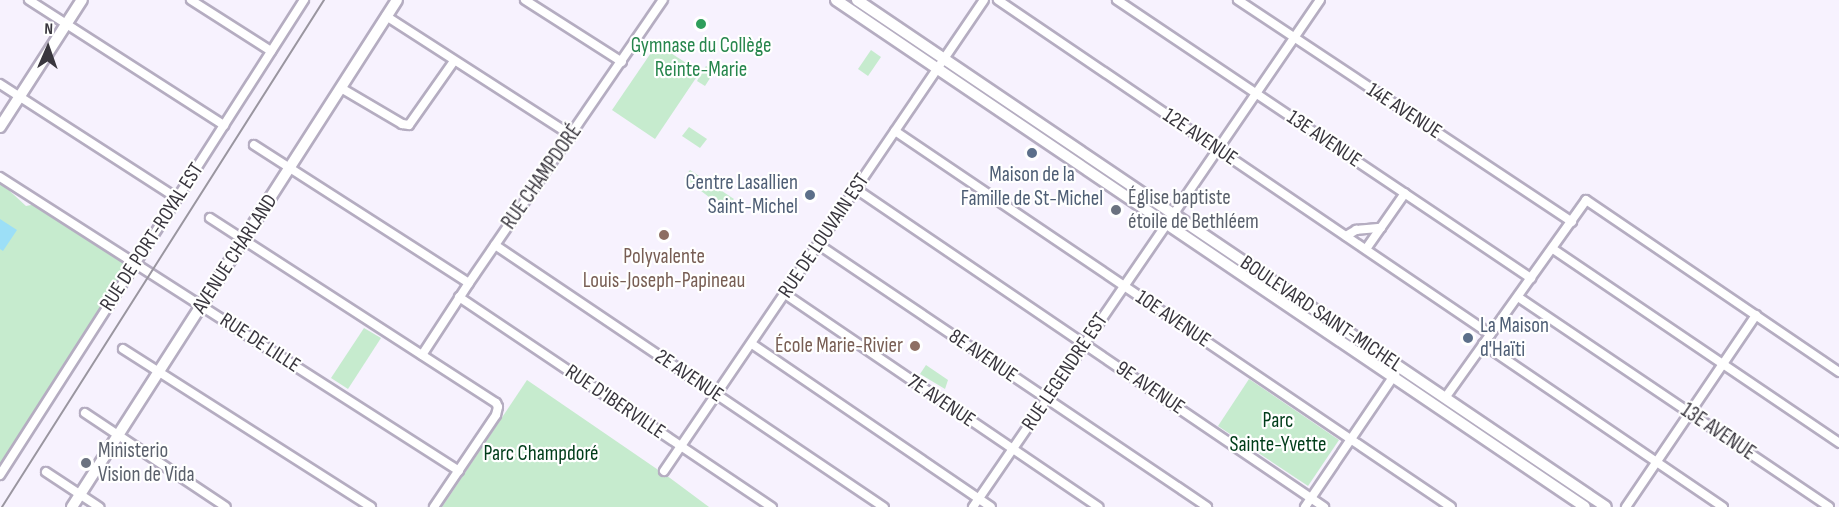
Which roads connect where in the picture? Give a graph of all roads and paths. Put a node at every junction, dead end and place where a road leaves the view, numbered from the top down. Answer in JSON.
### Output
{"nodes":[{"id":1,"x":29,"y":0,"type":"edge"},
{"id":2,"x":82,"y":0,"type":"edge"},
{"id":3,"x":191,"y":0,"type":"edge"},
{"id":4,"x":304,"y":0,"type":"edge"},
{"id":5,"x":397,"y":0,"type":"edge"},
{"id":6,"x":525,"y":0,"type":"edge"},
{"id":7,"x":663,"y":0,"type":"edge"},
{"id":8,"x":836,"y":0,"type":"edge"},
{"id":9,"x":857,"y":0,"type":"edge"},
{"id":10,"x":984,"y":0,"type":"edge"},
{"id":11,"x":998,"y":0,"type":"edge"},
{"id":12,"x":1117,"y":0,"type":"edge"},
{"id":13,"x":1238,"y":0,"type":"edge"},
{"id":14,"x":1320,"y":0,"type":"edge"},
{"id":15,"x":386,"y":16,"type":"junction"},
{"id":16,"x":67,"y":25,"type":"junction"},
{"id":17,"x":1294,"y":38,"type":"junction"},
{"id":18,"x":271,"y":51,"type":"junction"},
{"id":19,"x":454,"y":61,"type":"junction"},
{"id":20,"x":622,"y":62,"type":"junction"},
{"id":21,"x":941,"y":64,"type":"junction"},
{"id":22,"x":0,"y":84,"type":"edge"},
{"id":23,"x":341,"y":88,"type":"junction"},
{"id":24,"x":1255,"y":93,"type":"junction"},
{"id":25,"x":19,"y":97,"type":"junction"},
{"id":26,"x":224,"y":125,"type":"junction"},
{"id":27,"x":0,"y":127,"type":"edge"},
{"id":28,"x":895,"y":131,"type":"junction"},
{"id":29,"x":572,"y":136,"type":"junction"},
{"id":30,"x":254,"y":145,"type":"dead end"},
{"id":31,"x":1218,"y":149,"type":"junction"},
{"id":32,"x":290,"y":168,"type":"junction"},
{"id":33,"x":0,"y":177,"type":"edge"},
{"id":34,"x":856,"y":189,"type":"junction"},
{"id":35,"x":1405,"y":193,"type":"junction"},
{"id":36,"x":177,"y":198,"type":"junction"},
{"id":37,"x":1173,"y":214,"type":"junction"},
{"id":38,"x":210,"y":218,"type":"dead end"},
{"id":39,"x":1572,"y":222,"type":"junction"},
{"id":40,"x":1166,"y":223,"type":"junction"},
{"id":41,"x":1381,"y":228,"type":"junction"},
{"id":42,"x":1347,"y":236,"type":"junction"},
{"id":43,"x":244,"y":240,"type":"junction"},
{"id":44,"x":819,"y":244,"type":"junction"},
{"id":45,"x":495,"y":245,"type":"junction"},
{"id":46,"x":1366,"y":249,"type":"junction"},
{"id":47,"x":1553,"y":249,"type":"junction"},
{"id":48,"x":136,"y":264,"type":"junction"},
{"id":49,"x":1531,"y":278,"type":"junction"},
{"id":50,"x":469,"y":283,"type":"junction"},
{"id":51,"x":1124,"y":285,"type":"junction"},
{"id":52,"x":785,"y":294,"type":"junction"},
{"id":53,"x":459,"y":297,"type":"junction"},
{"id":54,"x":1518,"y":297,"type":"junction"},
{"id":55,"x":202,"y":306,"type":"junction"},
{"id":56,"x":1756,"y":315,"type":"junction"},
{"id":57,"x":1490,"y":334,"type":"junction"},
{"id":58,"x":1084,"y":343,"type":"junction"},
{"id":59,"x":752,"y":344,"type":"junction"},
{"id":60,"x":1484,"y":344,"type":"junction"},
{"id":61,"x":123,"y":349,"type":"dead end"},
{"id":62,"x":422,"y":355,"type":"junction"},
{"id":63,"x":1722,"y":365,"type":"junction"},
{"id":64,"x":1399,"y":367,"type":"junction"},
{"id":65,"x":159,"y":371,"type":"junction"},
{"id":66,"x":1839,"y":372,"type":"edge"},
{"id":67,"x":1393,"y":377,"type":"junction"},
{"id":68,"x":717,"y":394,"type":"junction"},
{"id":69,"x":1445,"y":398,"type":"junction"},
{"id":70,"x":1046,"y":399,"type":"junction"},
{"id":71,"x":85,"y":413,"type":"dead end"},
{"id":72,"x":1689,"y":413,"type":"junction"},
{"id":73,"x":119,"y":435,"type":"junction"},
{"id":74,"x":1351,"y":439,"type":"junction"},
{"id":75,"x":1839,"y":443,"type":"edge"},
{"id":76,"x":681,"y":447,"type":"junction"},
{"id":77,"x":1012,"y":449,"type":"junction"},
{"id":78,"x":1657,"y":462,"type":"junction"},
{"id":79,"x":459,"y":471,"type":"junction"},
{"id":80,"x":664,"y":471,"type":"dead end"},
{"id":81,"x":46,"y":472,"type":"dead end"},
{"id":82,"x":0,"y":475,"type":"edge"},
{"id":83,"x":80,"y":495,"type":"junction"},
{"id":84,"x":1311,"y":498,"type":"junction"},
{"id":85,"x":978,"y":499,"type":"junction"},
{"id":86,"x":72,"y":507,"type":"edge"},
{"id":87,"x":99,"y":507,"type":"edge"},
{"id":88,"x":226,"y":507,"type":"edge"},
{"id":89,"x":371,"y":507,"type":"edge"},
{"id":90,"x":434,"y":507,"type":"edge"},
{"id":91,"x":772,"y":507,"type":"edge"},
{"id":92,"x":884,"y":507,"type":"edge"},
{"id":93,"x":973,"y":507,"type":"edge"},
{"id":94,"x":991,"y":507,"type":"edge"},
{"id":95,"x":1098,"y":507,"type":"edge"},
{"id":96,"x":1207,"y":507,"type":"edge"},
{"id":97,"x":1305,"y":507,"type":"edge"},
{"id":98,"x":1324,"y":507,"type":"edge"},
{"id":99,"x":1451,"y":507,"type":"edge"},
{"id":100,"x":1585,"y":507,"type":"edge"},
{"id":101,"x":1606,"y":507,"type":"edge"},
{"id":102,"x":1626,"y":507,"type":"edge"},
{"id":103,"x":1723,"y":507,"type":"edge"},
{"id":104,"x":1828,"y":507,"type":"edge"}],
"edges":[{"from":1,"to":16,"type":"street"},
{"from":2,"to":16,"type":"main road"},
{"from":3,"to":18,"type":"street"},
{"from":4,"to":18,"type":"street","name":"RUE DE PORT-ROYAL EST"},
{"from":5,"to":15,"type":"main road","name":"AVENUE CHARLAND"},
{"from":6,"to":20,"type":"street"},
{"from":7,"to":20,"type":"street","name":"RUE CHAMPDORÉ"},
{"from":8,"to":21,"type":"main road","name":"BOULEVARD SAINT-MICHEL"},
{"from":9,"to":21,"type":"main road","name":"BOULEVARD SAINT-MICHEL"},
{"from":10,"to":21,"type":"street","name":"RUE DE LOUVAIN EST"},
{"from":11,"to":31,"type":"street","name":"12E AVENUE"},
{"from":12,"to":24,"type":"street","name":"13E AVENUE"},
{"from":13,"to":17,"type":"street","name":"14E AVENUE"},
{"from":14,"to":17,"type":"street","name":"RUE LEGENDRE EST"},
{"from":15,"to":19,"type":"street"},
{"from":15,"to":23,"type":"main road","name":"AVENUE CHARLAND"},
{"from":16,"to":25,"type":"main road"},
{"from":16,"to":26,"type":"street"},
{"from":17,"to":24,"type":"street","name":"RUE LEGENDRE EST"},
{"from":17,"to":39,"type":"street","name":"14E AVENUE"},
{"from":18,"to":26,"type":"street","name":"RUE DE PORT-ROYAL EST"},
{"from":19,"to":23,"type":"street"},
{"from":19,"to":29,"type":"street"},
{"from":20,"to":29,"type":"street","name":"RUE CHAMPDORÉ"},
{"from":21,"to":28,"type":"street","name":"RUE DE LOUVAIN EST"},
{"from":21,"to":37,"type":"main road","name":"BOULEVARD SAINT-MICHEL"},
{"from":21,"to":40,"type":"main road","name":"BOULEVARD SAINT-MICHEL"},
{"from":22,"to":25,"type":"street"},
{"from":23,"to":32,"type":"main road","name":"AVENUE CHARLAND"},
{"from":24,"to":31,"type":"street","name":"RUE LEGENDRE EST"},
{"from":24,"to":35,"type":"street","name":"13E AVENUE"},
{"from":25,"to":27,"type":"main road"},
{"from":25,"to":36,"type":"street"},
{"from":26,"to":36,"type":"street","name":"RUE DE PORT-ROYAL EST"},
{"from":28,"to":34,"type":"street","name":"RUE DE LOUVAIN EST"},
{"from":28,"to":51,"type":"street","name":"10E AVENUE"},
{"from":29,"to":45,"type":"street","name":"RUE CHAMPDORÉ"},
{"from":30,"to":32,"type":"street"},
{"from":31,"to":37,"type":"street","name":"RUE LEGENDRE EST"},
{"from":31,"to":42,"type":"street","name":"12E AVENUE"},
{"from":32,"to":43,"type":"main road","name":"AVENUE CHARLAND"},
{"from":32,"to":50,"type":"street"},
{"from":33,"to":48,"type":"street","name":"RUE DE LILLE"},
{"from":34,"to":44,"type":"street","name":"RUE DE LOUVAIN EST"},
{"from":34,"to":58,"type":"street","name":"9E AVENUE"},
{"from":35,"to":41,"type":"street"},
{"from":35,"to":49,"type":"street","name":"13E AVENUE"},
{"from":36,"to":48,"type":"street","name":"RUE DE PORT-ROYAL EST"},
{"from":37,"to":40,"type":"street","name":"RUE LEGENDRE EST"},
{"from":37,"to":64,"type":"main road","name":"BOULEVARD SAINT-MICHEL"},
{"from":38,"to":43,"type":"street"},
{"from":39,"to":47,"type":"street"},
{"from":39,"to":56,"type":"street"},
{"from":40,"to":51,"type":"street","name":"RUE LEGENDRE EST"},
{"from":40,"to":67,"type":"main road","name":"BOULEVARD SAINT-MICHEL"},
{"from":41,"to":42,"type":"street"},
{"from":41,"to":46,"type":"street"},
{"from":42,"to":46,"type":"street","name":"12E AVENUE"},
{"from":43,"to":55,"type":"main road","name":"AVENUE CHARLAND"},
{"from":43,"to":62,"type":"street"},
{"from":44,"to":52,"type":"street","name":"RUE DE LOUVAIN EST"},
{"from":44,"to":70,"type":"street","name":"8E AVENUE"},
{"from":45,"to":50,"type":"street","name":"RUE CHAMPDORÉ"},
{"from":45,"to":68,"type":"street","name":"2E AVENUE"},
{"from":46,"to":57,"type":"street","name":"12E AVENUE"},
{"from":47,"to":49,"type":"street"},
{"from":47,"to":63,"type":"street"},
{"from":48,"to":55,"type":"street","name":"RUE DE LILLE"},
{"from":48,"to":82,"type":"street","name":"RUE DE PORT-ROYAL EST"},
{"from":49,"to":54,"type":"street"},
{"from":50,"to":53,"type":"street","name":"RUE CHAMPDORÉ"},
{"from":51,"to":58,"type":"street","name":"RUE LEGENDRE EST"},
{"from":51,"to":74,"type":"street","name":"10E AVENUE"},
{"from":52,"to":59,"type":"street","name":"RUE DE LOUVAIN EST"},
{"from":52,"to":77,"type":"street","name":"7E AVENUE"},
{"from":53,"to":62,"type":"street","name":"RUE CHAMPDORÉ"},
{"from":53,"to":76,"type":"street","name":"RUE D'IBERVILLE"},
{"from":54,"to":57,"type":"street"},
{"from":54,"to":72,"type":"street","name":"13E AVENUE"},
{"from":55,"to":65,"type":"main road","name":"AVENUE CHARLAND"},
{"from":55,"to":79,"type":"street","name":"RUE DE LILLE"},
{"from":56,"to":63,"type":"street"},
{"from":56,"to":66,"type":"street"},
{"from":57,"to":60,"type":"street"},
{"from":58,"to":70,"type":"street","name":"RUE LEGENDRE EST"},
{"from":58,"to":84,"type":"street","name":"9E AVENUE"},
{"from":59,"to":68,"type":"street","name":"RUE DE LOUVAIN EST"},
{"from":59,"to":85,"type":"street"},
{"from":60,"to":69,"type":"street"},
{"from":60,"to":78,"type":"street"},
{"from":61,"to":65,"type":"street"},
{"from":62,"to":79,"type":"street"},
{"from":63,"to":72,"type":"street"},
{"from":63,"to":75,"type":"street"},
{"from":64,"to":67,"type":"street"},
{"from":64,"to":69,"type":"main road","name":"BOULEVARD SAINT-MICHEL"},
{"from":65,"to":73,"type":"main road","name":"AVENUE CHARLAND"},
{"from":65,"to":89,"type":"street"},
{"from":67,"to":74,"type":"street"},
{"from":67,"to":100,"type":"main road","name":"BOULEVARD SAINT-MICHEL"},
{"from":68,"to":76,"type":"street","name":"RUE DE LOUVAIN EST"},
{"from":68,"to":92,"type":"street","name":"2E AVENUE"},
{"from":69,"to":101,"type":"main road","name":"BOULEVARD SAINT-MICHEL"},
{"from":70,"to":77,"type":"street","name":"RUE LEGENDRE EST"},
{"from":70,"to":96,"type":"street","name":"8E AVENUE"},
{"from":71,"to":73,"type":"street"},
{"from":72,"to":78,"type":"street"},
{"from":72,"to":104,"type":"street","name":"13E AVENUE"},
{"from":73,"to":83,"type":"main road","name":"AVENUE CHARLAND"},
{"from":73,"to":88,"type":"street"},
{"from":74,"to":84,"type":"street"},
{"from":74,"to":99,"type":"street","name":"10E AVENUE"},
{"from":76,"to":80,"type":"street","name":"RUE DE LOUVAIN EST"},
{"from":76,"to":91,"type":"street","name":"RUE D'IBERVILLE"},
{"from":77,"to":85,"type":"street","name":"RUE LEGENDRE EST"},
{"from":77,"to":95,"type":"street","name":"7E AVENUE"},
{"from":78,"to":102,"type":"street"},
{"from":78,"to":103,"type":"street"},
{"from":79,"to":90,"type":"street"},
{"from":81,"to":83,"type":"street"},
{"from":83,"to":86,"type":"main road","name":"AVENUE CHARLAND"},
{"from":83,"to":87,"type":"street"},
{"from":84,"to":97,"type":"street"},
{"from":84,"to":98,"type":"street","name":"9E AVENUE"},
{"from":85,"to":93,"type":"street","name":"RUE LEGENDRE EST"},
{"from":85,"to":94,"type":"street"}]}
